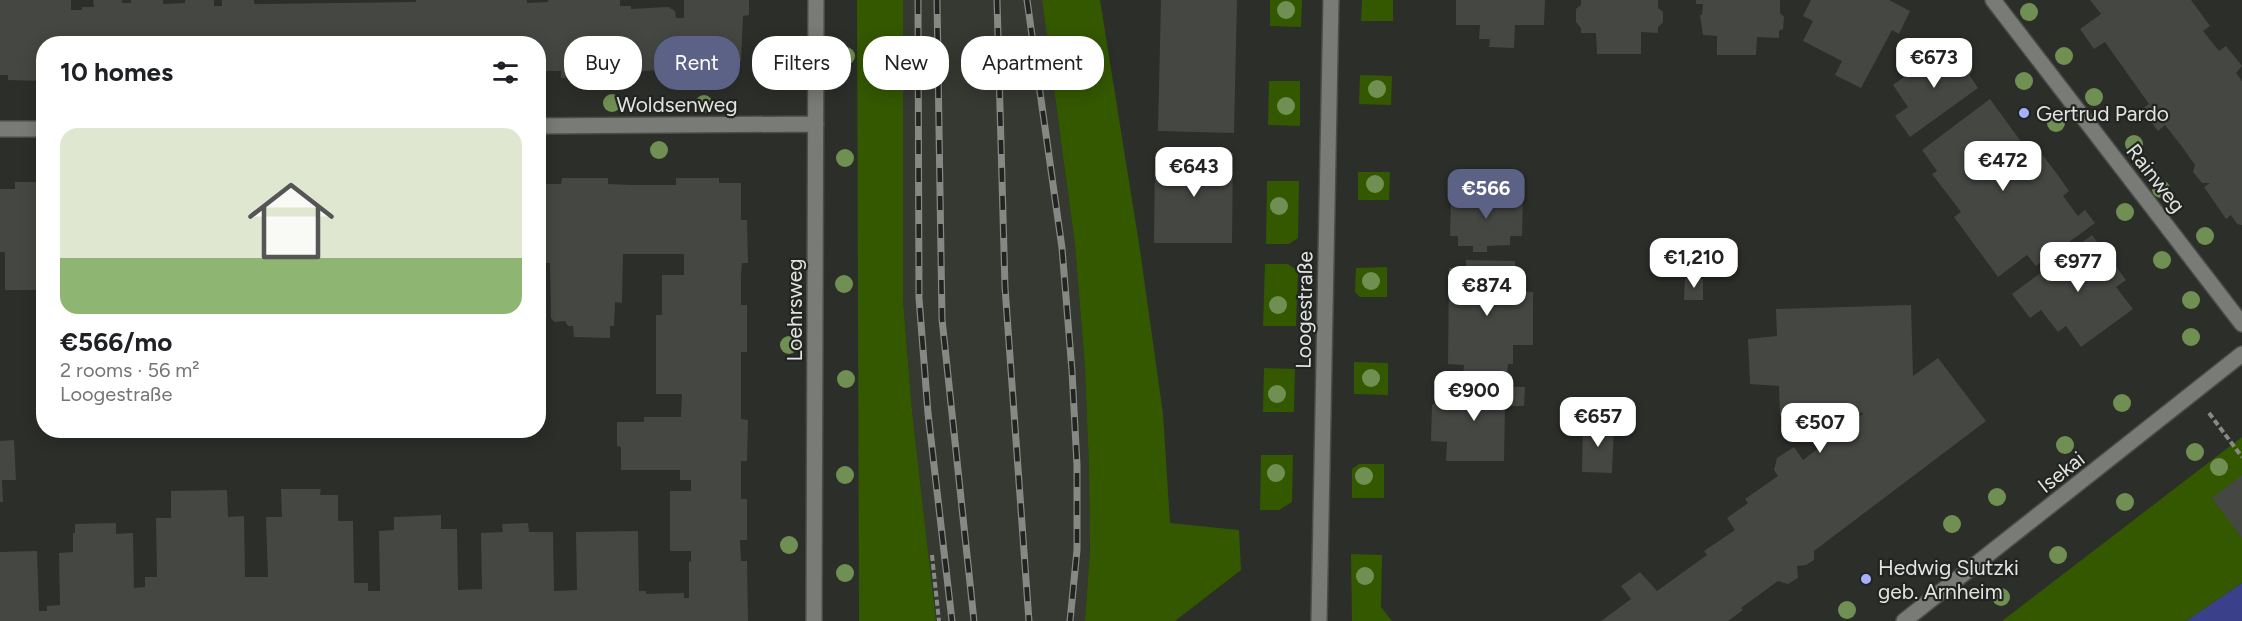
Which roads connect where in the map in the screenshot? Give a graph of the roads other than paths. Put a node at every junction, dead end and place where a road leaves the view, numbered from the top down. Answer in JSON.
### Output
{"nodes":[{"id":1,"x":816,"y":0,"type":"edge"},
{"id":2,"x":1331,"y":0,"type":"edge"},
{"id":3,"x":1993,"y":0,"type":"edge"},
{"id":4,"x":816,"y":124,"type":"junction"},
{"id":5,"x":546,"y":126,"type":"edge"},
{"id":6,"x":0,"y":129,"type":"edge"},
{"id":7,"x":36,"y":129,"type":"edge"},
{"id":8,"x":2242,"y":324,"type":"edge"},
{"id":9,"x":2242,"y":354,"type":"edge"},
{"id":10,"x":814,"y":621,"type":"edge"},
{"id":11,"x":1319,"y":621,"type":"edge"},
{"id":12,"x":1905,"y":621,"type":"edge"}],
"edges":[{"from":1,"to":4,"type":"street","name":"Loehrsweg"},
{"from":2,"to":11,"type":"street","name":"Loogestraße"},
{"from":3,"to":8,"type":"street","name":"Rainweg"},
{"from":4,"to":5,"type":"street","name":"Woldsenweg"},
{"from":4,"to":10,"type":"street","name":"Loehrsweg"},
{"from":6,"to":7,"type":"street"},
{"from":9,"to":12,"type":"street","name":"Isekai"}]}
